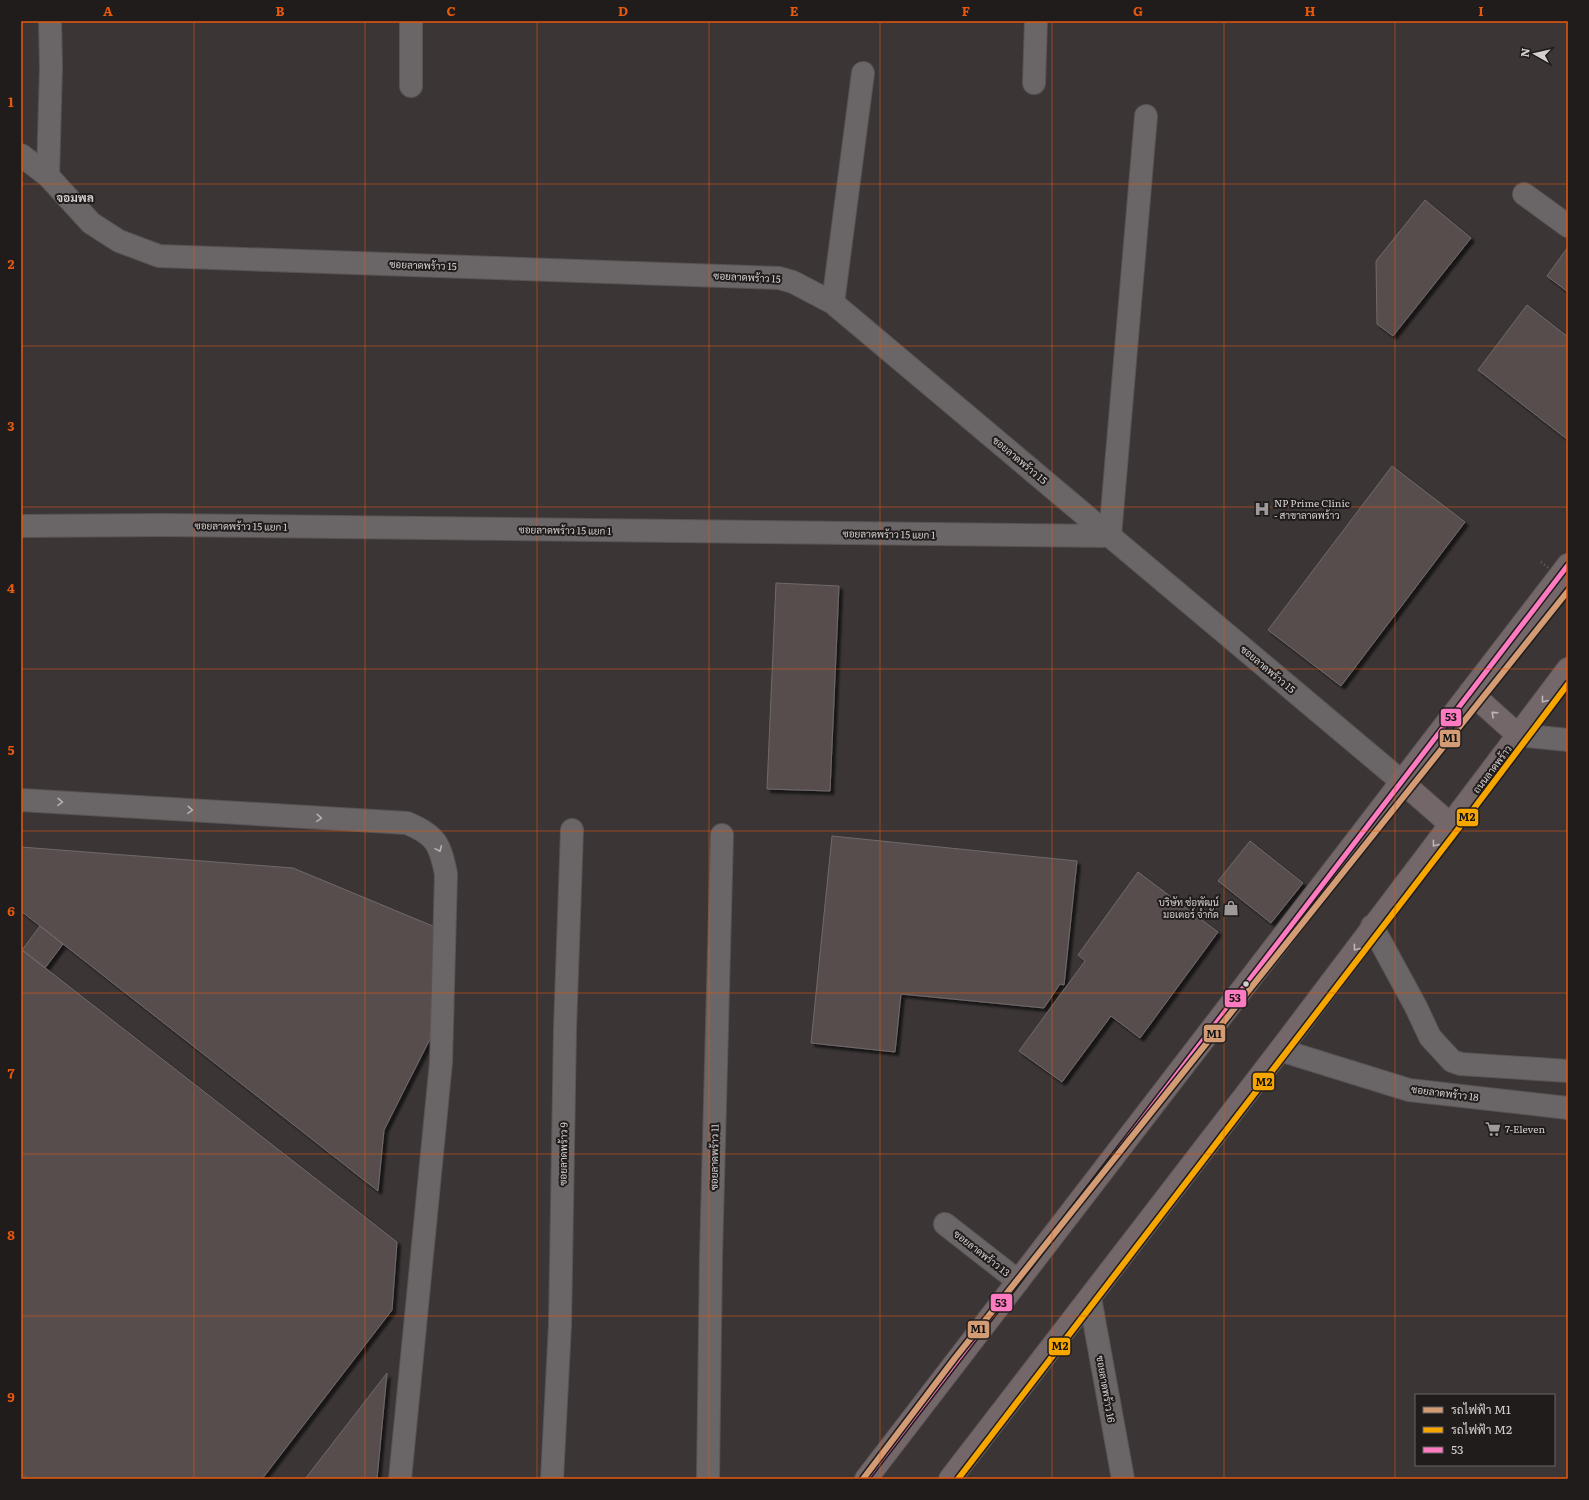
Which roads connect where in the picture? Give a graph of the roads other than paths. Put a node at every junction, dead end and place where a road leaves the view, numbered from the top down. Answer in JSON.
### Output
{"nodes":[{"id":1,"x":50,"y":21,"type":"edge"},
{"id":2,"x":411,"y":21,"type":"edge"},
{"id":3,"x":1036,"y":21,"type":"edge"},
{"id":4,"x":863,"y":73,"type":"dead end"},
{"id":5,"x":1034,"y":83,"type":"dead end"},
{"id":6,"x":411,"y":86,"type":"dead end"},
{"id":7,"x":1146,"y":116,"type":"dead end"},
{"id":8,"x":21,"y":155,"type":"edge"},
{"id":9,"x":48,"y":176,"type":"junction"},
{"id":10,"x":1524,"y":194,"type":"dead end"},
{"id":11,"x":1568,"y":226,"type":"edge"},
{"id":12,"x":833,"y":303,"type":"junction"},
{"id":13,"x":21,"y":526,"type":"edge"},
{"id":14,"x":1110,"y":536,"type":"junction"},
{"id":15,"x":1568,"y":565,"type":"edge"},
{"id":16,"x":1568,"y":670,"type":"edge"},
{"id":17,"x":1470,"y":692,"type":"junction"},
{"id":18,"x":1518,"y":735,"type":"junction"},
{"id":19,"x":1568,"y":740,"type":"edge"},
{"id":20,"x":1401,"y":781,"type":"junction"},
{"id":21,"x":21,"y":800,"type":"edge"},
{"id":22,"x":1450,"y":824,"type":"junction"},
{"id":23,"x":572,"y":830,"type":"dead end"},
{"id":24,"x":722,"y":835,"type":"dead end"},
{"id":25,"x":1372,"y":926,"type":"junction"},
{"id":26,"x":1280,"y":1050,"type":"junction"},
{"id":27,"x":1568,"y":1071,"type":"edge"},
{"id":28,"x":1568,"y":1108,"type":"edge"},
{"id":29,"x":945,"y":1224,"type":"dead end"},
{"id":30,"x":1018,"y":1281,"type":"junction"},
{"id":31,"x":1090,"y":1298,"type":"junction"},
{"id":32,"x":400,"y":1479,"type":"edge"},
{"id":33,"x":552,"y":1479,"type":"edge"},
{"id":34,"x":708,"y":1479,"type":"edge"},
{"id":35,"x":866,"y":1479,"type":"edge"},
{"id":36,"x":950,"y":1479,"type":"edge"},
{"id":37,"x":1123,"y":1479,"type":"edge"}],
"edges":[{"from":1,"to":9,"type":"street"},
{"from":2,"to":6,"type":"street"},
{"from":3,"to":5,"type":"street"},
{"from":4,"to":12,"type":"street"},
{"from":7,"to":14,"type":"street"},
{"from":8,"to":9,"type":"street","name":"ซอยลาดพร้าว 15"},
{"from":9,"to":12,"type":"street","name":"ซอยลาดพร้าว 15"},
{"from":10,"to":11,"type":"street"},
{"from":12,"to":14,"type":"street","name":"ซอยลาดพร้าว 15"},
{"from":13,"to":14,"type":"street","name":"ซอยลาดพร้าว 15 แยก 1"},
{"from":14,"to":20,"type":"street","name":"ซอยลาดพร้าว 15"},
{"from":15,"to":17,"type":"main road"},
{"from":16,"to":18,"type":"main road","name":"ถนนลาดพร้าว","one_way":true},
{"from":18,"to":17,"type":"main road","one_way":true},
{"from":17,"to":20,"type":"main road"},
{"from":18,"to":19,"type":"street"},
{"from":18,"to":22,"type":"main road","name":"ถนนลาดพร้าว"},
{"from":20,"to":22,"type":"main road"},
{"from":20,"to":30,"type":"main road"},
{"from":21,"to":32,"type":"street","one_way":true},
{"from":22,"to":25,"type":"main road","name":"ถนนลาดพร้าว","one_way":true},
{"from":23,"to":33,"type":"street","name":"ซอยลาดพร้าว 9"},
{"from":24,"to":34,"type":"street","name":"ซอยลาดพร้าว 11"},
{"from":25,"to":26,"type":"main road","name":"ถนนลาดพร้าว","one_way":true},
{"from":25,"to":27,"type":"street"},
{"from":26,"to":28,"type":"street","name":"ซอยลาดพร้าว 18"},
{"from":26,"to":31,"type":"main road","name":"ถนนลาดพร้าว"},
{"from":29,"to":30,"type":"street","name":"ซอยลาดพร้าว 13"},
{"from":30,"to":35,"type":"main road"},
{"from":31,"to":36,"type":"main road","name":"ถนนลาดพร้าว"},
{"from":31,"to":37,"type":"street","name":"ซอยลาดพร้าว 16"}]}
